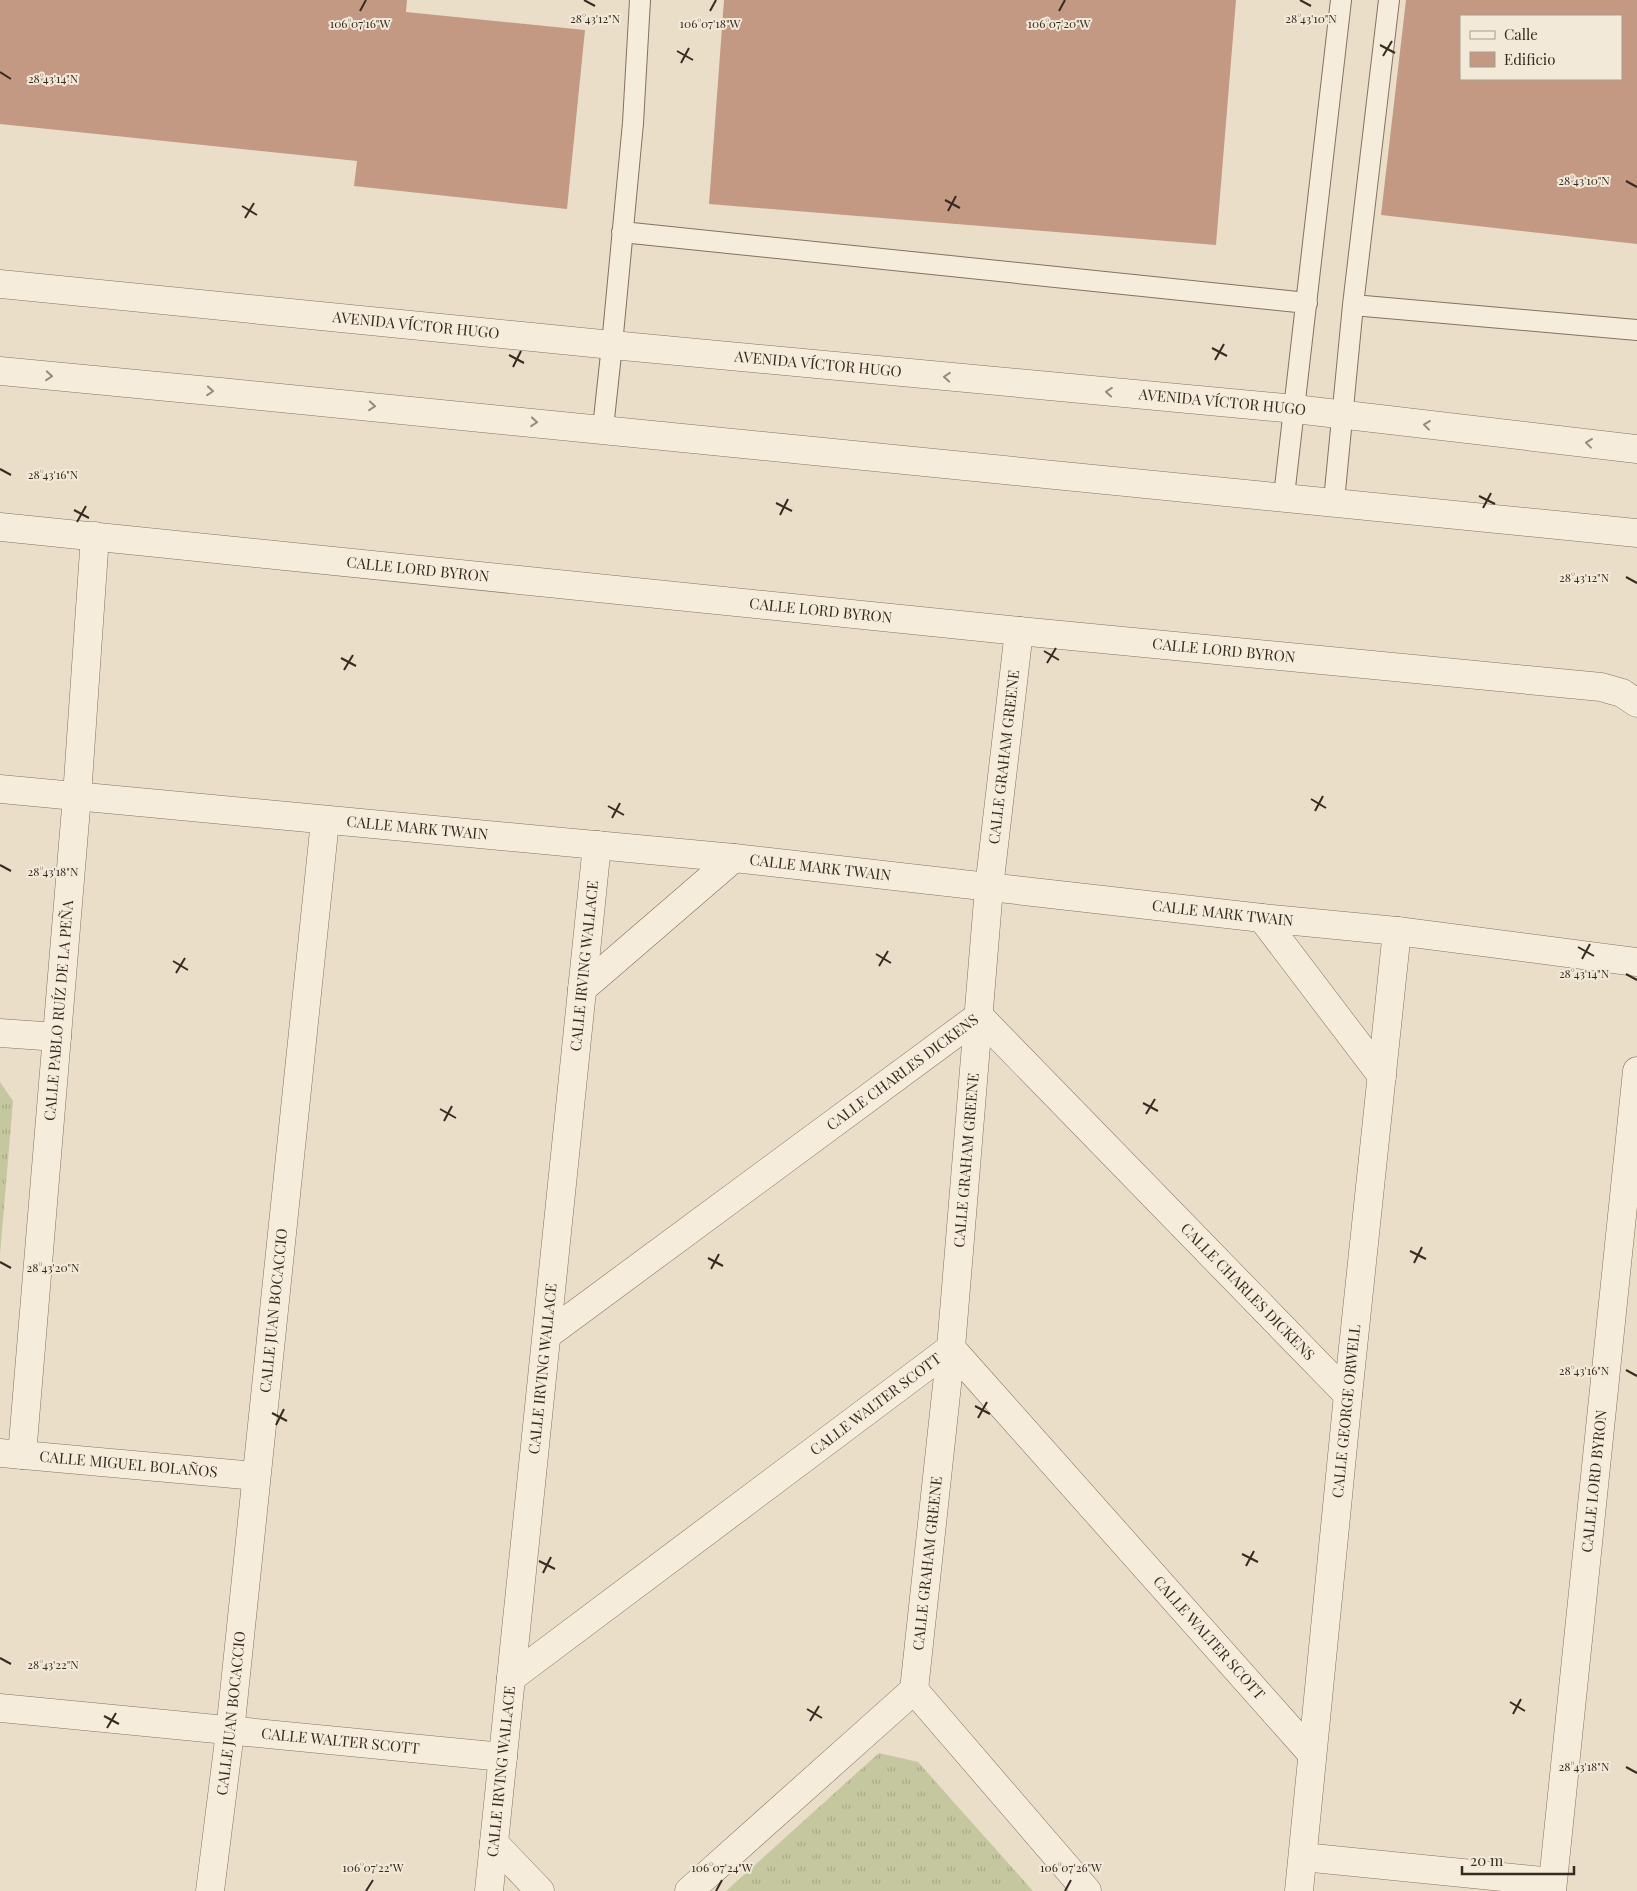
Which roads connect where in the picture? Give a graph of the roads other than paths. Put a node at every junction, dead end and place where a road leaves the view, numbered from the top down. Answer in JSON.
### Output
{"nodes":[{"id":1,"x":640,"y":0,"type":"edge"},
{"id":2,"x":1342,"y":0,"type":"edge"},
{"id":3,"x":1389,"y":0,"type":"edge"},
{"id":4,"x":622,"y":232,"type":"junction"},
{"id":5,"x":0,"y":284,"type":"edge"},
{"id":6,"x":1307,"y":303,"type":"junction"},
{"id":7,"x":1353,"y":305,"type":"junction"},
{"id":8,"x":1637,"y":330,"type":"edge"},
{"id":9,"x":612,"y":345,"type":"junction"},
{"id":10,"x":0,"y":371,"type":"edge"},
{"id":11,"x":1295,"y":409,"type":"junction"},
{"id":12,"x":1343,"y":415,"type":"junction"},
{"id":13,"x":602,"y":428,"type":"junction"},
{"id":14,"x":1637,"y":449,"type":"edge"},
{"id":15,"x":1284,"y":496,"type":"junction"},
{"id":16,"x":1334,"y":501,"type":"junction"},
{"id":17,"x":0,"y":527,"type":"edge"},
{"id":18,"x":1637,"y":533,"type":"edge"},
{"id":19,"x":95,"y":536,"type":"junction"},
{"id":20,"x":1018,"y":631,"type":"junction"},
{"id":21,"x":1637,"y":703,"type":"edge"},
{"id":22,"x":0,"y":789,"type":"edge"},
{"id":23,"x":77,"y":796,"type":"junction"},
{"id":24,"x":324,"y":821,"type":"junction"},
{"id":25,"x":597,"y":846,"type":"junction"},
{"id":26,"x":734,"y":858,"type":"junction"},
{"id":27,"x":989,"y":888,"type":"junction"},
{"id":28,"x":1262,"y":918,"type":"junction"},
{"id":29,"x":1397,"y":931,"type":"junction"},
{"id":30,"x":1637,"y":962,"type":"edge"},
{"id":31,"x":582,"y":989,"type":"junction"},
{"id":32,"x":979,"y":1016,"type":"junction"},
{"id":33,"x":0,"y":1033,"type":"edge"},
{"id":34,"x":57,"y":1037,"type":"junction"},
{"id":35,"x":1637,"y":1071,"type":"edge"},
{"id":36,"x":1382,"y":1076,"type":"junction"},
{"id":37,"x":547,"y":1335,"type":"junction"},
{"id":38,"x":950,"y":1348,"type":"junction"},
{"id":39,"x":1348,"y":1395,"type":"junction"},
{"id":40,"x":11,"y":1454,"type":"edge"},
{"id":41,"x":256,"y":1476,"type":"junction"},
{"id":42,"x":511,"y":1678,"type":"junction"},
{"id":43,"x":914,"y":1690,"type":"junction"},
{"id":44,"x":0,"y":1708,"type":"edge"},
{"id":45,"x":230,"y":1732,"type":"junction"},
{"id":46,"x":1312,"y":1754,"type":"junction"},
{"id":47,"x":503,"y":1757,"type":"junction"},
{"id":48,"x":494,"y":1843,"type":"junction"},
{"id":49,"x":1303,"y":1857,"type":"junction"},
{"id":50,"x":1552,"y":1886,"type":"edge"},
{"id":51,"x":210,"y":1891,"type":"edge"},
{"id":52,"x":489,"y":1891,"type":"edge"},
{"id":53,"x":540,"y":1891,"type":"edge"},
{"id":54,"x":689,"y":1891,"type":"edge"},
{"id":55,"x":1087,"y":1891,"type":"edge"},
{"id":56,"x":1299,"y":1891,"type":"edge"}],
"edges":[{"from":1,"to":4,"type":"lane"},
{"from":2,"to":6,"type":"lane"},
{"from":3,"to":7,"type":"lane"},
{"from":4,"to":6,"type":"lane"},
{"from":4,"to":9,"type":"lane"},
{"from":5,"to":9,"type":"street","name":"AVENIDA VÍCTOR HUGO"},
{"from":6,"to":11,"type":"lane"},
{"from":7,"to":8,"type":"lane"},
{"from":7,"to":12,"type":"lane"},
{"from":11,"to":9,"type":"street","name":"AVENIDA VÍCTOR HUGO","one_way":true},
{"from":9,"to":13,"type":"lane"},
{"from":10,"to":13,"type":"street","one_way":true},
{"from":11,"to":12,"type":"street","name":"AVENIDA VÍCTOR HUGO"},
{"from":11,"to":15,"type":"lane"},
{"from":14,"to":12,"type":"street","name":"AVENIDA VÍCTOR HUGO","one_way":true},
{"from":12,"to":16,"type":"lane"},
{"from":13,"to":15,"type":"street"},
{"from":15,"to":16,"type":"street"},
{"from":16,"to":18,"type":"street"},
{"from":17,"to":19,"type":"street","name":"CALLE LORD BYRON"},
{"from":19,"to":20,"type":"street","name":"CALLE LORD BYRON"},
{"from":19,"to":23,"type":"street","name":"CALLE PABLO RUÍZ DE LA PEÑA"},
{"from":20,"to":21,"type":"street","name":"CALLE LORD BYRON"},
{"from":20,"to":27,"type":"street","name":"CALLE GRAHAM GREENE"},
{"from":22,"to":23,"type":"street","name":"CALLE MARK TWAIN"},
{"from":23,"to":24,"type":"street","name":"CALLE MARK TWAIN"},
{"from":23,"to":34,"type":"street","name":"CALLE PABLO RUÍZ DE LA PEÑA"},
{"from":24,"to":25,"type":"street","name":"CALLE MARK TWAIN"},
{"from":24,"to":41,"type":"street","name":"CALLE JUAN BOCACCIO"},
{"from":25,"to":26,"type":"street","name":"CALLE MARK TWAIN"},
{"from":25,"to":31,"type":"street","name":"CALLE IRVING WALLACE"},
{"from":26,"to":27,"type":"street","name":"CALLE MARK TWAIN"},
{"from":26,"to":31,"type":"street"},
{"from":27,"to":28,"type":"street","name":"CALLE MARK TWAIN"},
{"from":27,"to":32,"type":"street","name":"CALLE GRAHAM GREENE"},
{"from":28,"to":29,"type":"street","name":"CALLE MARK TWAIN"},
{"from":28,"to":36,"type":"street"},
{"from":29,"to":30,"type":"street","name":"CALLE MARK TWAIN"},
{"from":29,"to":36,"type":"street","name":"CALLE GEORGE ORWELL"},
{"from":31,"to":37,"type":"street","name":"CALLE IRVING WALLACE"},
{"from":32,"to":37,"type":"street","name":"CALLE CHARLES DICKENS"},
{"from":32,"to":38,"type":"street","name":"CALLE GRAHAM GREENE"},
{"from":32,"to":39,"type":"street","name":"CALLE CHARLES DICKENS"},
{"from":33,"to":34,"type":"street"},
{"from":34,"to":40,"type":"street","name":"CALLE PABLO RUÍZ DE LA PEÑA"},
{"from":35,"to":50,"type":"street","name":"CALLE LORD BYRON"},
{"from":36,"to":39,"type":"street","name":"CALLE GEORGE ORWELL"},
{"from":37,"to":42,"type":"street","name":"CALLE IRVING WALLACE"},
{"from":38,"to":42,"type":"street","name":"CALLE WALTER SCOTT"},
{"from":38,"to":43,"type":"street","name":"CALLE GRAHAM GREENE"},
{"from":38,"to":46,"type":"street","name":"CALLE WALTER SCOTT"},
{"from":39,"to":46,"type":"street","name":"CALLE GEORGE ORWELL"},
{"from":40,"to":41,"type":"street","name":"CALLE MIGUEL BOLAÑOS"},
{"from":41,"to":45,"type":"street","name":"CALLE JUAN BOCACCIO"},
{"from":42,"to":47,"type":"street","name":"CALLE IRVING WALLACE"},
{"from":43,"to":54,"type":"street"},
{"from":43,"to":55,"type":"street"},
{"from":44,"to":45,"type":"street","name":"CALLE WALTER SCOTT"},
{"from":45,"to":47,"type":"street","name":"CALLE WALTER SCOTT"},
{"from":45,"to":51,"type":"street","name":"CALLE JUAN BOCACCIO"},
{"from":46,"to":49,"type":"street","name":"CALLE GEORGE ORWELL"},
{"from":47,"to":48,"type":"street","name":"CALLE IRVING WALLACE"},
{"from":48,"to":52,"type":"street","name":"CALLE IRVING WALLACE"},
{"from":48,"to":53,"type":"street"},
{"from":49,"to":50,"type":"street"},
{"from":49,"to":56,"type":"street","name":"CALLE GEORGE ORWELL"}]}
